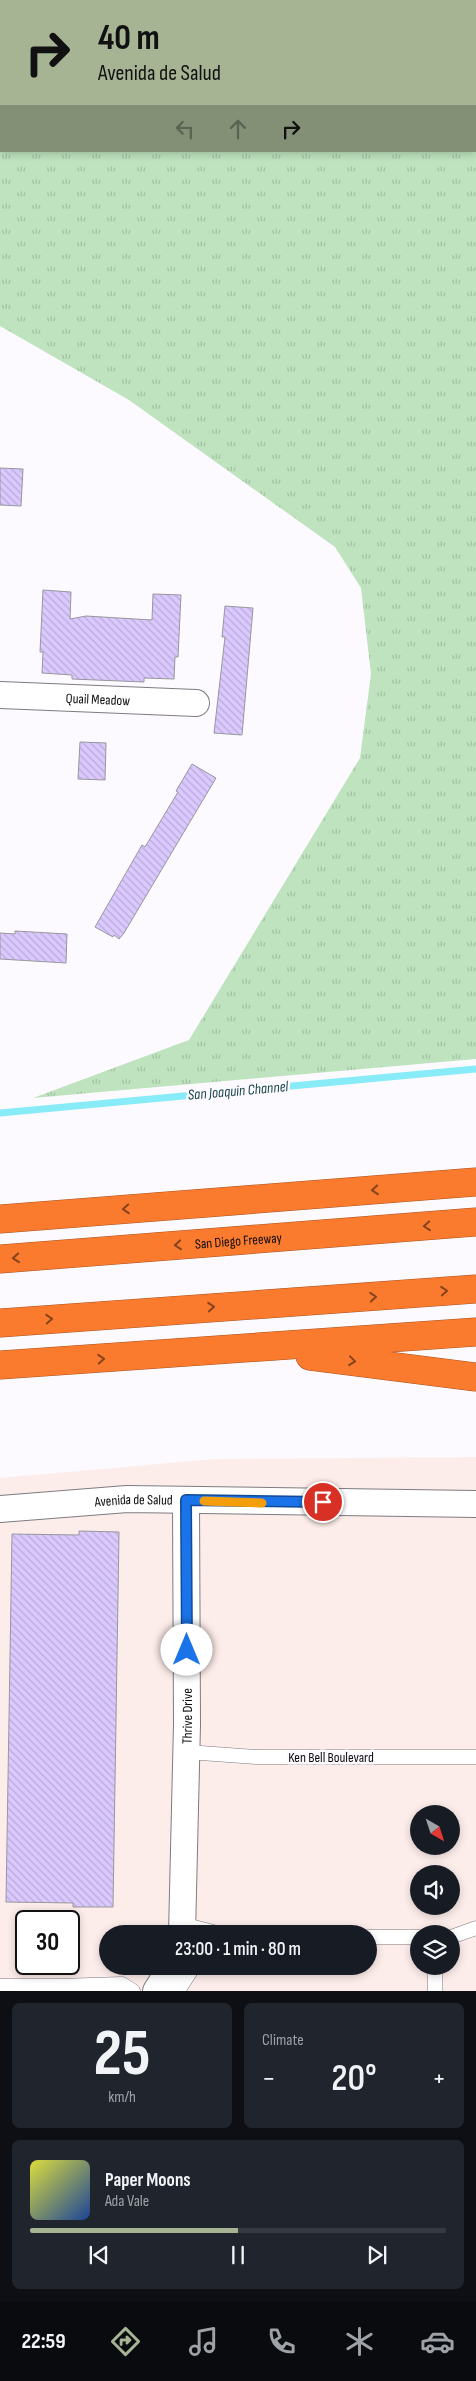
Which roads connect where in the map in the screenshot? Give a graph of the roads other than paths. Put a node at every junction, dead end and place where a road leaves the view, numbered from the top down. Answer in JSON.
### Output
{"nodes":[{"id":1,"x":0,"y":695,"type":"edge"},
{"id":2,"x":196,"y":703,"type":"dead end"},
{"id":3,"x":476,"y":1182,"type":"edge"},
{"id":4,"x":0,"y":1219,"type":"edge"},
{"id":5,"x":476,"y":1222,"type":"edge"},
{"id":6,"x":0,"y":1259,"type":"edge"},
{"id":7,"x":476,"y":1289,"type":"edge"},
{"id":8,"x":0,"y":1323,"type":"edge"},
{"id":9,"x":476,"y":1332,"type":"edge"},
{"id":10,"x":252,"y":1348,"type":"junction"},
{"id":11,"x":0,"y":1366,"type":"edge"},
{"id":12,"x":476,"y":1377,"type":"edge"},
{"id":13,"x":186,"y":1500,"type":"junction"},
{"id":14,"x":476,"y":1504,"type":"edge"},
{"id":15,"x":0,"y":1509,"type":"edge"},
{"id":16,"x":187,"y":1752,"type":"junction"},
{"id":17,"x":476,"y":1757,"type":"edge"},
{"id":18,"x":182,"y":1925,"type":"edge"},
{"id":19,"x":476,"y":1928,"type":"edge"},
{"id":20,"x":460,"y":1934,"type":"edge"},
{"id":21,"x":377,"y":1937,"type":"edge"},
{"id":22,"x":410,"y":1937,"type":"edge"},
{"id":23,"x":166,"y":1975,"type":"edge"},
{"id":24,"x":188,"y":1975,"type":"edge"},
{"id":25,"x":435,"y":1975,"type":"edge"},
{"id":26,"x":0,"y":1986,"type":"edge"},
{"id":27,"x":133,"y":1991,"type":"edge"},
{"id":28,"x":156,"y":1991,"type":"edge"},
{"id":29,"x":178,"y":1991,"type":"edge"},
{"id":30,"x":435,"y":1991,"type":"edge"}],
"edges":[{"from":1,"to":2,"type":"street","name":"Quail Meadow"},
{"from":3,"to":4,"type":"highway","one_way":true},
{"from":5,"to":6,"type":"highway","name":"San Diego Freeway","one_way":true},
{"from":8,"to":7,"type":"highway","one_way":true},
{"from":9,"to":10,"type":"highway"},
{"from":11,"to":10,"type":"highway","one_way":true},
{"from":10,"to":12,"type":"highway","one_way":true},
{"from":13,"to":14,"type":"street","name":"Avenida de Salud"},
{"from":13,"to":15,"type":"street","name":"Avenida de Salud"},
{"from":13,"to":16,"type":"street","name":"Thrive Drive"},
{"from":16,"to":17,"type":"lane","name":"Ken Bell Boulevard"},
{"from":16,"to":18,"type":"street","name":"Thrive Drive"},
{"from":19,"to":20,"type":"lane"},
{"from":21,"to":22,"type":"lane"},
{"from":23,"to":28,"type":"street"},
{"from":24,"to":29,"type":"lane"},
{"from":25,"to":30,"type":"lane"},
{"from":26,"to":27,"type":"lane"}]}
